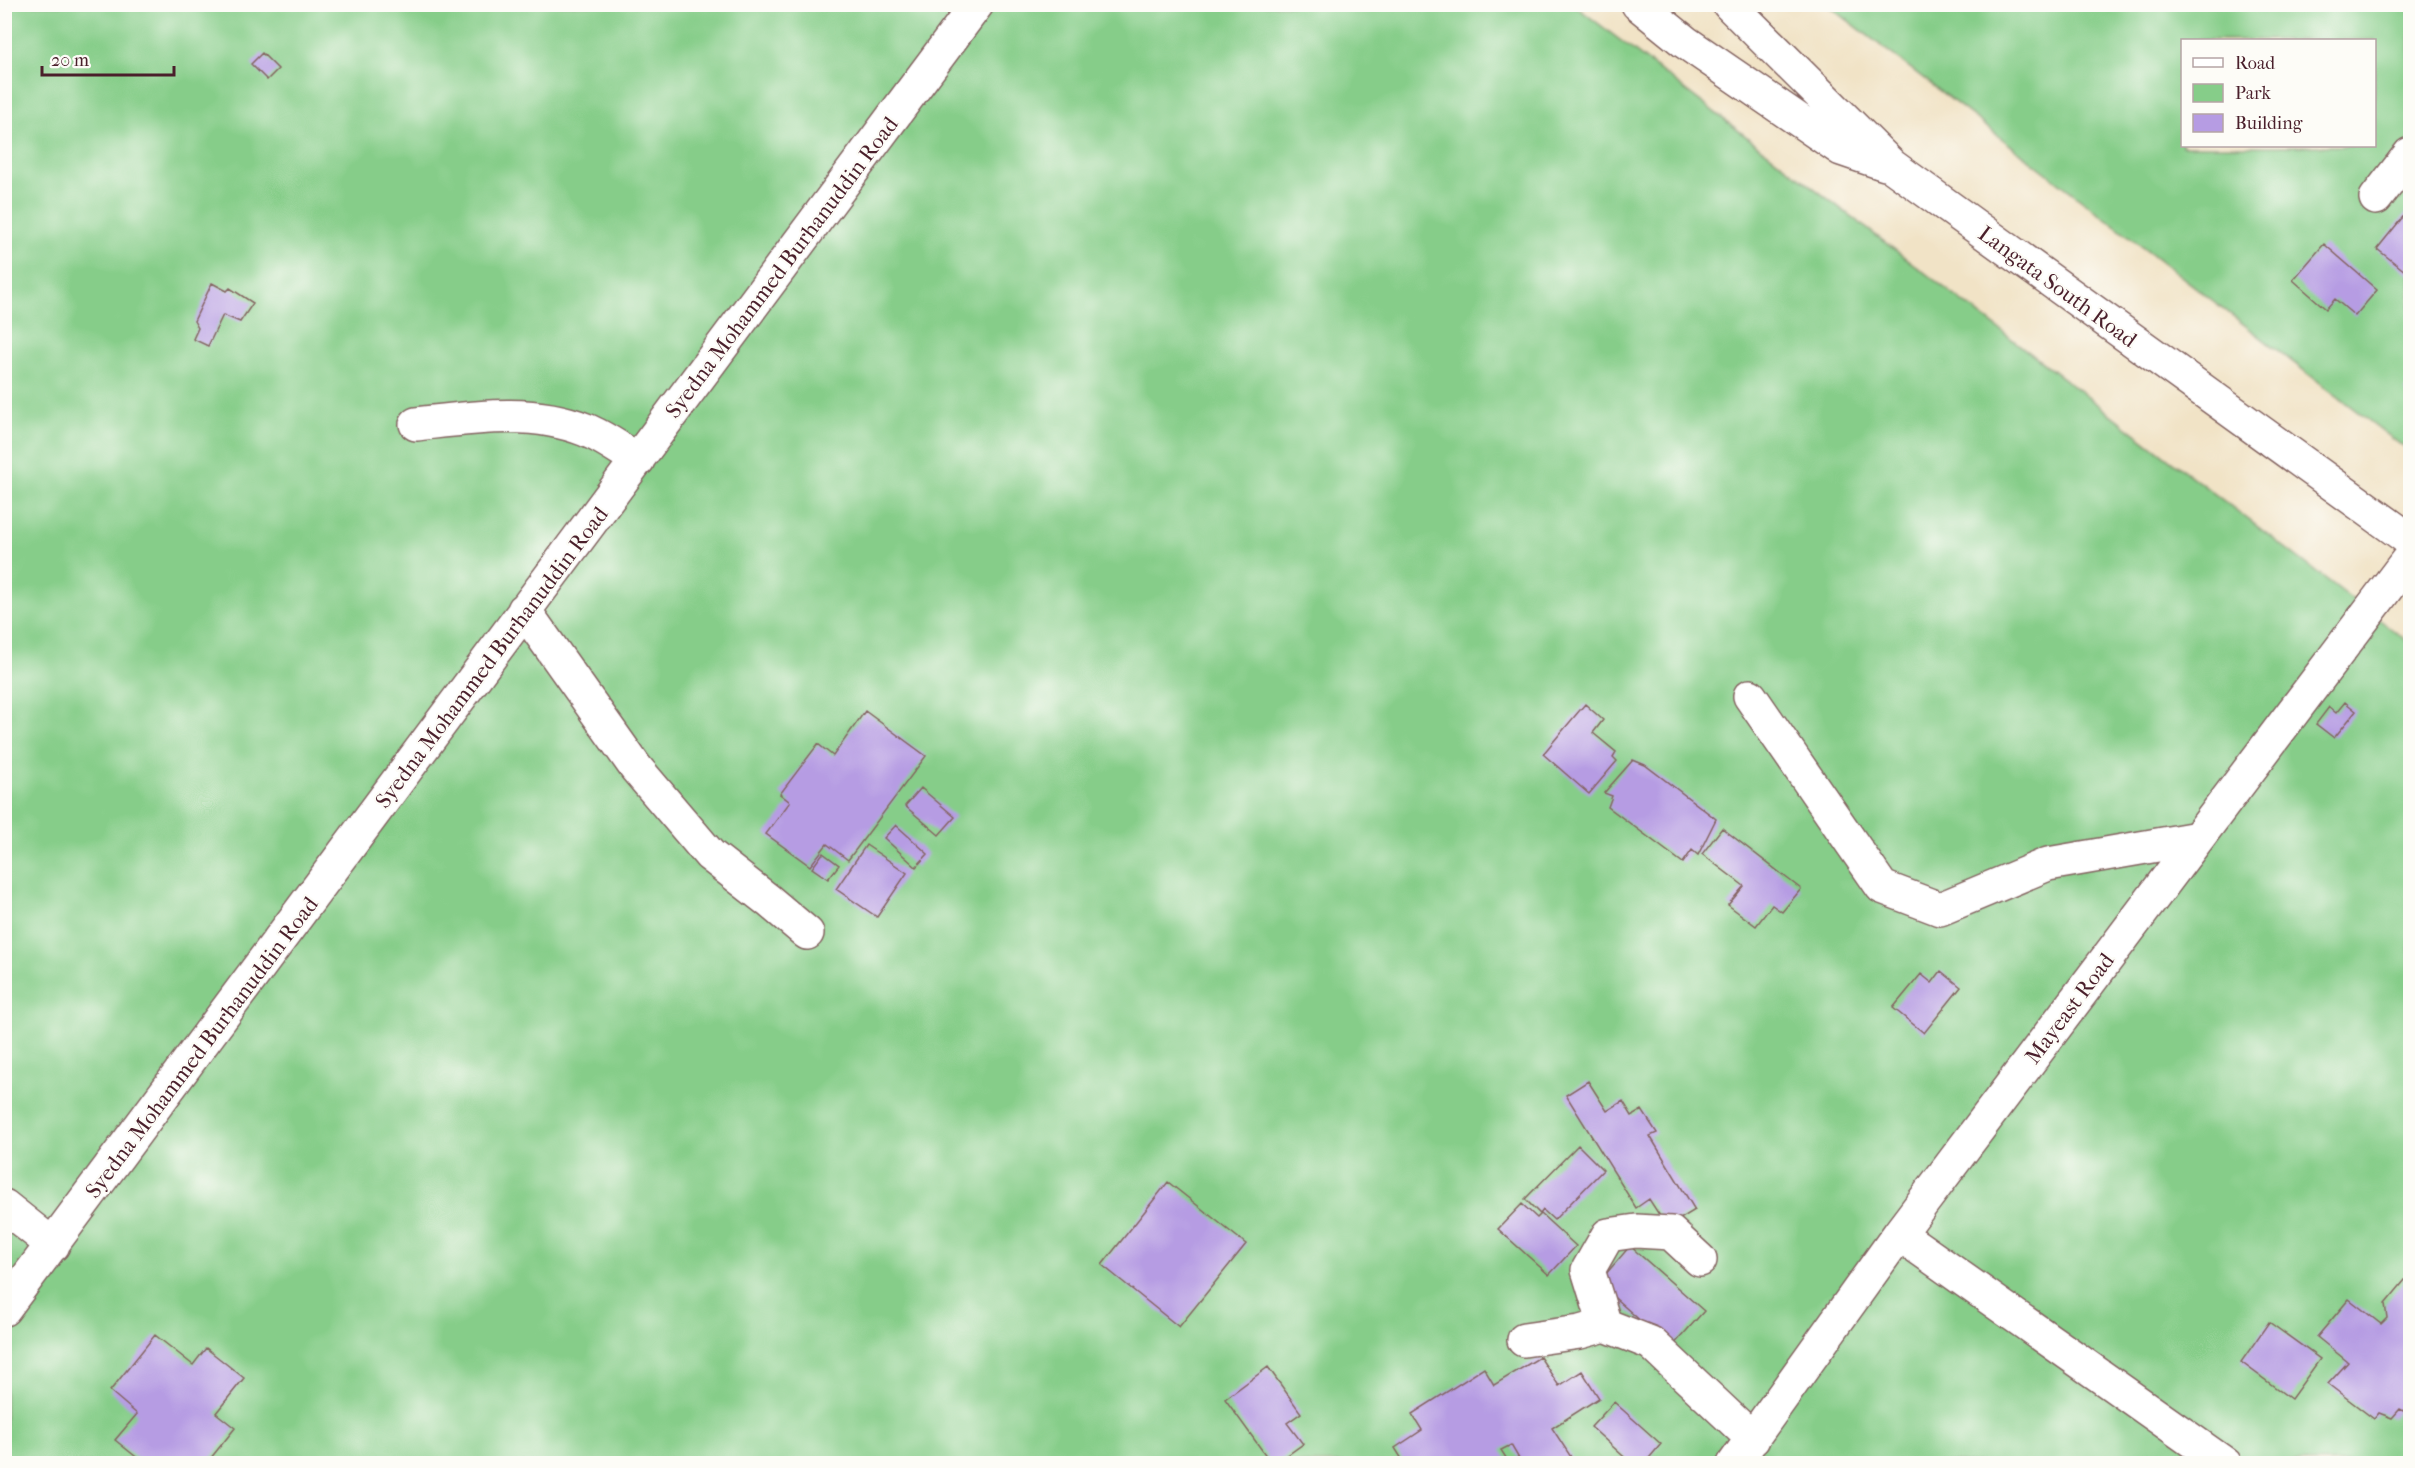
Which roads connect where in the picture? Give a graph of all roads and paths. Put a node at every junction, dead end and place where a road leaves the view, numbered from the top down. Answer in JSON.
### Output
{"nodes":[{"id":1,"x":977,"y":4,"type":"edge"},
{"id":2,"x":1638,"y":4,"type":"edge"},
{"id":3,"x":1729,"y":4,"type":"edge"},
{"id":4,"x":2410,"y":154,"type":"edge"},
{"id":5,"x":1892,"y":166,"type":"junction"},
{"id":6,"x":2376,"y":198,"type":"dead end"},
{"id":7,"x":416,"y":424,"type":"dead end"},
{"id":8,"x":638,"y":460,"type":"junction"},
{"id":9,"x":2410,"y":540,"type":"edge"},
{"id":10,"x":2410,"y":557,"type":"edge"},
{"id":11,"x":525,"y":610,"type":"junction"},
{"id":12,"x":1750,"y":696,"type":"dead end"},
{"id":13,"x":2198,"y":838,"type":"junction"},
{"id":14,"x":807,"y":933,"type":"dead end"},
{"id":15,"x":4,"y":1206,"type":"edge"},
{"id":16,"x":1899,"y":1234,"type":"junction"},
{"id":17,"x":53,"y":1245,"type":"junction"},
{"id":18,"x":1700,"y":1260,"type":"dead end"},
{"id":19,"x":4,"y":1309,"type":"edge"},
{"id":20,"x":1605,"y":1326,"type":"junction"},
{"id":21,"x":1524,"y":1340,"type":"dead end"},
{"id":22,"x":1744,"y":1451,"type":"edge"},
{"id":23,"x":2225,"y":1464,"type":"edge"}],
"edges":[{"from":1,"to":8,"type":"street","name":"Syedna Mohammed Burhanuddin Road"},
{"from":2,"to":5,"type":"street"},
{"from":3,"to":5,"type":"street","name":"Langata South Road"},
{"from":4,"to":6,"type":"street"},
{"from":5,"to":9,"type":"street","name":"Langata South Road"},
{"from":7,"to":8,"type":"street"},
{"from":8,"to":11,"type":"street","name":"Syedna Mohammed Burhanuddin Road"},
{"from":10,"to":13,"type":"street","name":"Mayeast Road"},
{"from":11,"to":14,"type":"street"},
{"from":11,"to":17,"type":"street","name":"Syedna Mohammed Burhanuddin Road"},
{"from":12,"to":13,"type":"street"},
{"from":13,"to":16,"type":"street","name":"Mayeast Road"},
{"from":15,"to":17,"type":"street"},
{"from":16,"to":22,"type":"street","name":"Mayeast Road"},
{"from":16,"to":23,"type":"street"},
{"from":17,"to":19,"type":"street","name":"Syedna Mohammed Burhanuddin Road"},
{"from":18,"to":20,"type":"street"},
{"from":20,"to":21,"type":"street"},
{"from":20,"to":22,"type":"street"}]}
